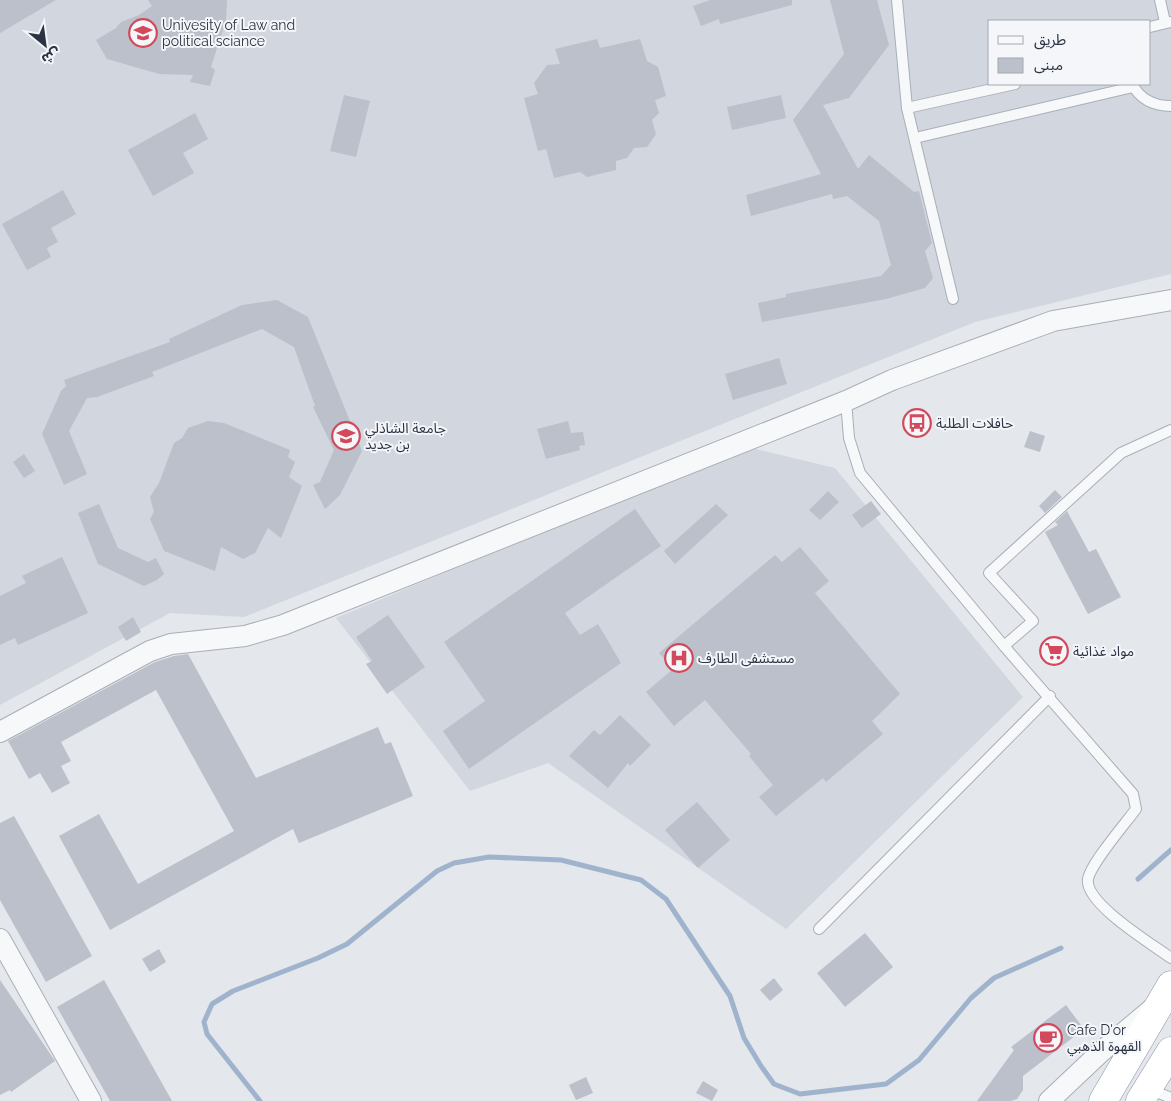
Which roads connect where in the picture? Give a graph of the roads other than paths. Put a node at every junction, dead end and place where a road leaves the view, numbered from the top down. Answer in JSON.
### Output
{"nodes":[{"id":1,"x":897,"y":0,"type":"edge"},
{"id":2,"x":1160,"y":0,"type":"edge"},
{"id":3,"x":1168,"y":22,"type":"edge"},
{"id":4,"x":1151,"y":27,"type":"edge"},
{"id":5,"x":1011,"y":85,"type":"edge"},
{"id":6,"x":1132,"y":85,"type":"edge"},
{"id":7,"x":1171,"y":106,"type":"edge"},
{"id":8,"x":908,"y":108,"type":"junction"},
{"id":9,"x":915,"y":138,"type":"junction"},
{"id":10,"x":953,"y":299,"type":"dead end"},
{"id":11,"x":1171,"y":300,"type":"edge"},
{"id":12,"x":846,"y":401,"type":"junction"},
{"id":13,"x":1171,"y":430,"type":"edge"},
{"id":14,"x":1004,"y":646,"type":"junction"},
{"id":15,"x":1050,"y":696,"type":"junction"},
{"id":16,"x":0,"y":732,"type":"edge"},
{"id":17,"x":819,"y":929,"type":"dead end"},
{"id":18,"x":0,"y":940,"type":"edge"},
{"id":19,"x":1171,"y":958,"type":"edge"},
{"id":20,"x":1166,"y":994,"type":"edge"},
{"id":21,"x":1171,"y":1050,"type":"edge"},
{"id":22,"x":1153,"y":1096,"type":"edge"},
{"id":23,"x":91,"y":1101,"type":"edge"},
{"id":24,"x":1049,"y":1101,"type":"edge"},
{"id":25,"x":1103,"y":1101,"type":"edge"}],
"edges":[{"from":1,"to":8,"type":"lane"},
{"from":2,"to":3,"type":"lane"},
{"from":3,"to":4,"type":"lane"},
{"from":5,"to":8,"type":"lane"},
{"from":6,"to":7,"type":"lane"},
{"from":6,"to":9,"type":"lane"},
{"from":8,"to":9,"type":"lane"},
{"from":9,"to":10,"type":"lane"},
{"from":11,"to":12,"type":"street"},
{"from":12,"to":14,"type":"lane"},
{"from":12,"to":16,"type":"street"},
{"from":13,"to":14,"type":"lane"},
{"from":14,"to":15,"type":"lane"},
{"from":15,"to":17,"type":"lane"},
{"from":15,"to":19,"type":"lane"},
{"from":18,"to":23,"type":"street"},
{"from":20,"to":24,"type":"street"},
{"from":20,"to":25,"type":"highway"},
{"from":21,"to":22,"type":"highway"}]}
